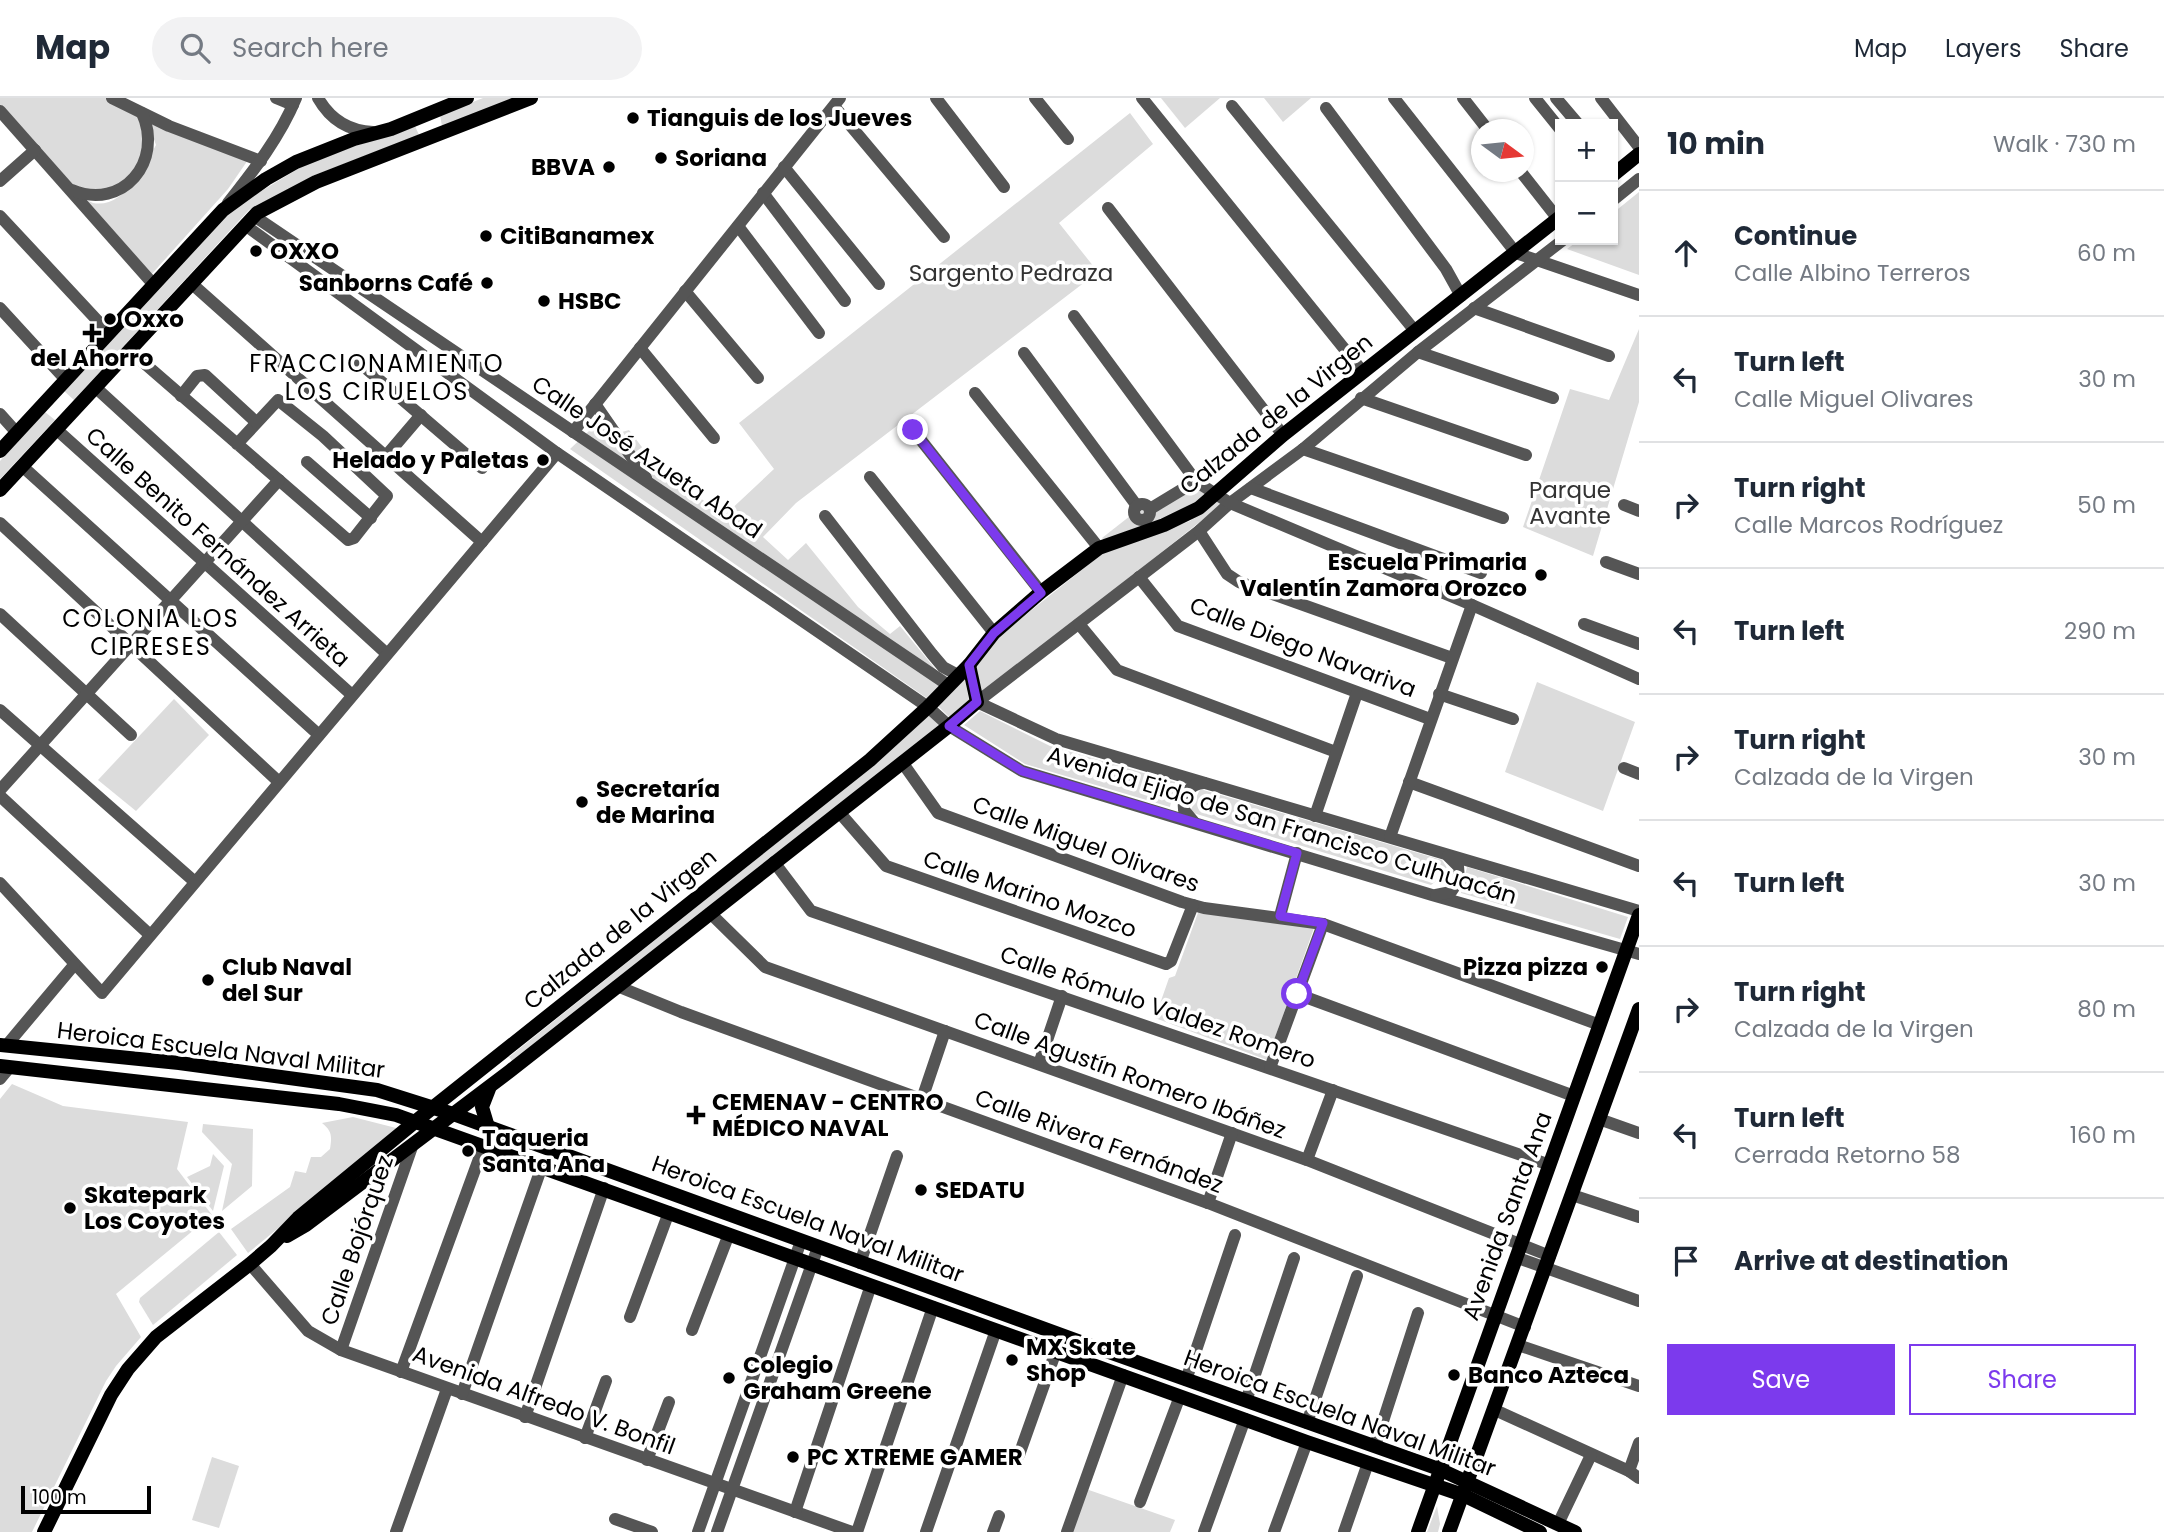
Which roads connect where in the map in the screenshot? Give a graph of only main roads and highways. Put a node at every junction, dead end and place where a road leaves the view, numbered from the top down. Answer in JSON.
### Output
{"nodes":[{"id":1,"x":467,"y":98,"type":"edge"},
{"id":2,"x":531,"y":98,"type":"edge"},
{"id":3,"x":437,"y":111,"type":"junction"},
{"id":4,"x":417,"y":118,"type":"junction"},
{"id":5,"x":445,"y":132,"type":"junction"},
{"id":6,"x":425,"y":140,"type":"junction"},
{"id":7,"x":1639,"y":154,"type":"edge"},
{"id":8,"x":1618,"y":168,"type":"edge"},
{"id":9,"x":1555,"y":221,"type":"edge"},
{"id":10,"x":63,"y":383,"type":"junction"},
{"id":11,"x":41,"y":406,"type":"junction"},
{"id":12,"x":78,"y":406,"type":"junction"},
{"id":13,"x":59,"y":426,"type":"junction"},
{"id":14,"x":0,"y":451,"type":"edge"},
{"id":15,"x":0,"y":490,"type":"edge"},
{"id":16,"x":958,"y":675,"type":"junction"},
{"id":17,"x":1639,"y":913,"type":"edge"},
{"id":18,"x":1633,"y":952,"type":"edge"},
{"id":19,"x":1639,"y":1009,"type":"edge"},
{"id":20,"x":1633,"y":1042,"type":"edge"},
{"id":21,"x":3,"y":1046,"type":"edge"},
{"id":22,"x":179,"y":1063,"type":"junction"},
{"id":23,"x":5,"y":1066,"type":"edge"},
{"id":24,"x":491,"y":1085,"type":"junction"},
{"id":25,"x":177,"y":1086,"type":"junction"},
{"id":26,"x":433,"y":1108,"type":"junction"},
{"id":27,"x":453,"y":1114,"type":"junction"},
{"id":28,"x":416,"y":1121,"type":"junction"},
{"id":29,"x":435,"y":1127,"type":"junction"},
{"id":30,"x":488,"y":1127,"type":"junction"},
{"id":31,"x":271,"y":1246,"type":"junction"},
{"id":32,"x":1439,"y":1469,"type":"junction"},
{"id":33,"x":1433,"y":1485,"type":"junction"},
{"id":34,"x":1465,"y":1488,"type":"junction"},
{"id":35,"x":44,"y":1532,"type":"edge"},
{"id":36,"x":1418,"y":1532,"type":"edge"},
{"id":37,"x":1449,"y":1532,"type":"edge"},
{"id":38,"x":1540,"y":1532,"type":"edge"},
{"id":39,"x":1575,"y":1532,"type":"edge"}],
"edges":[{"from":1,"to":3,"type":"main road"},
{"from":2,"to":5,"type":"main road"},
{"from":3,"to":4,"type":"main road"},
{"from":3,"to":5,"type":"main road"},
{"from":4,"to":6,"type":"main road"},
{"from":4,"to":10,"type":"main road"},
{"from":5,"to":6,"type":"main road"},
{"from":6,"to":12,"type":"main road"},
{"from":7,"to":8,"type":"main road"},
{"from":9,"to":16,"type":"main road","name":"Calzada de la Virgen"},
{"from":10,"to":11,"type":"main road"},
{"from":10,"to":12,"type":"main road"},
{"from":11,"to":13,"type":"main road"},
{"from":11,"to":14,"type":"main road"},
{"from":12,"to":13,"type":"main road"},
{"from":13,"to":15,"type":"main road"},
{"from":16,"to":24,"type":"main road","name":"Calzada de la Virgen"},
{"from":16,"to":26,"type":"main road","name":"Calzada de la Virgen"},
{"from":17,"to":18,"type":"main road","name":"Avenida Santa Ana"},
{"from":18,"to":32,"type":"main road","name":"Avenida Santa Ana"},
{"from":19,"to":20,"type":"main road"},
{"from":20,"to":34,"type":"main road"},
{"from":21,"to":22,"type":"main road","name":"Heroica Escuela Naval Militar"},
{"from":22,"to":25,"type":"main road"},
{"from":22,"to":26,"type":"main road","name":"Heroica Escuela Naval Militar"},
{"from":23,"to":25,"type":"main road","name":"Heroica Escuela Naval Militar"},
{"from":24,"to":27,"type":"main road","name":"Calzada de la Virgen"},
{"from":24,"to":30,"type":"main road"},
{"from":25,"to":28,"type":"main road","name":"Heroica Escuela Naval Militar"},
{"from":26,"to":27,"type":"main road","name":"Heroica Escuela Naval Militar"},
{"from":26,"to":28,"type":"main road","name":"Calzada de la Virgen"},
{"from":27,"to":29,"type":"main road","name":"Calzada de la Virgen"},
{"from":27,"to":30,"type":"main road","name":"Heroica Escuela Naval Militar"},
{"from":28,"to":29,"type":"main road","name":"Heroica Escuela Naval Militar"},
{"from":28,"to":31,"type":"main road","name":"Calzada de la Virgen"},
{"from":29,"to":31,"type":"main road","name":"Calzada de la Virgen"},
{"from":29,"to":33,"type":"main road","name":"Heroica Escuela Naval Militar"},
{"from":30,"to":32,"type":"main road","name":"Heroica Escuela Naval Militar"},
{"from":31,"to":35,"type":"main road","name":"Calzada de la Virgen"},
{"from":32,"to":33,"type":"main road","name":"Avenida Santa Ana"},
{"from":32,"to":34,"type":"main road","name":"Heroica Escuela Naval Militar"},
{"from":33,"to":34,"type":"main road","name":"Heroica Escuela Naval Militar"},
{"from":33,"to":36,"type":"main road","name":"Avenida Santa Ana"},
{"from":34,"to":37,"type":"main road"},
{"from":34,"to":38,"type":"main road","name":"Heroica Escuela Naval Militar"},
{"from":34,"to":39,"type":"main road","name":"Heroica Escuela Naval Militar"}]}
